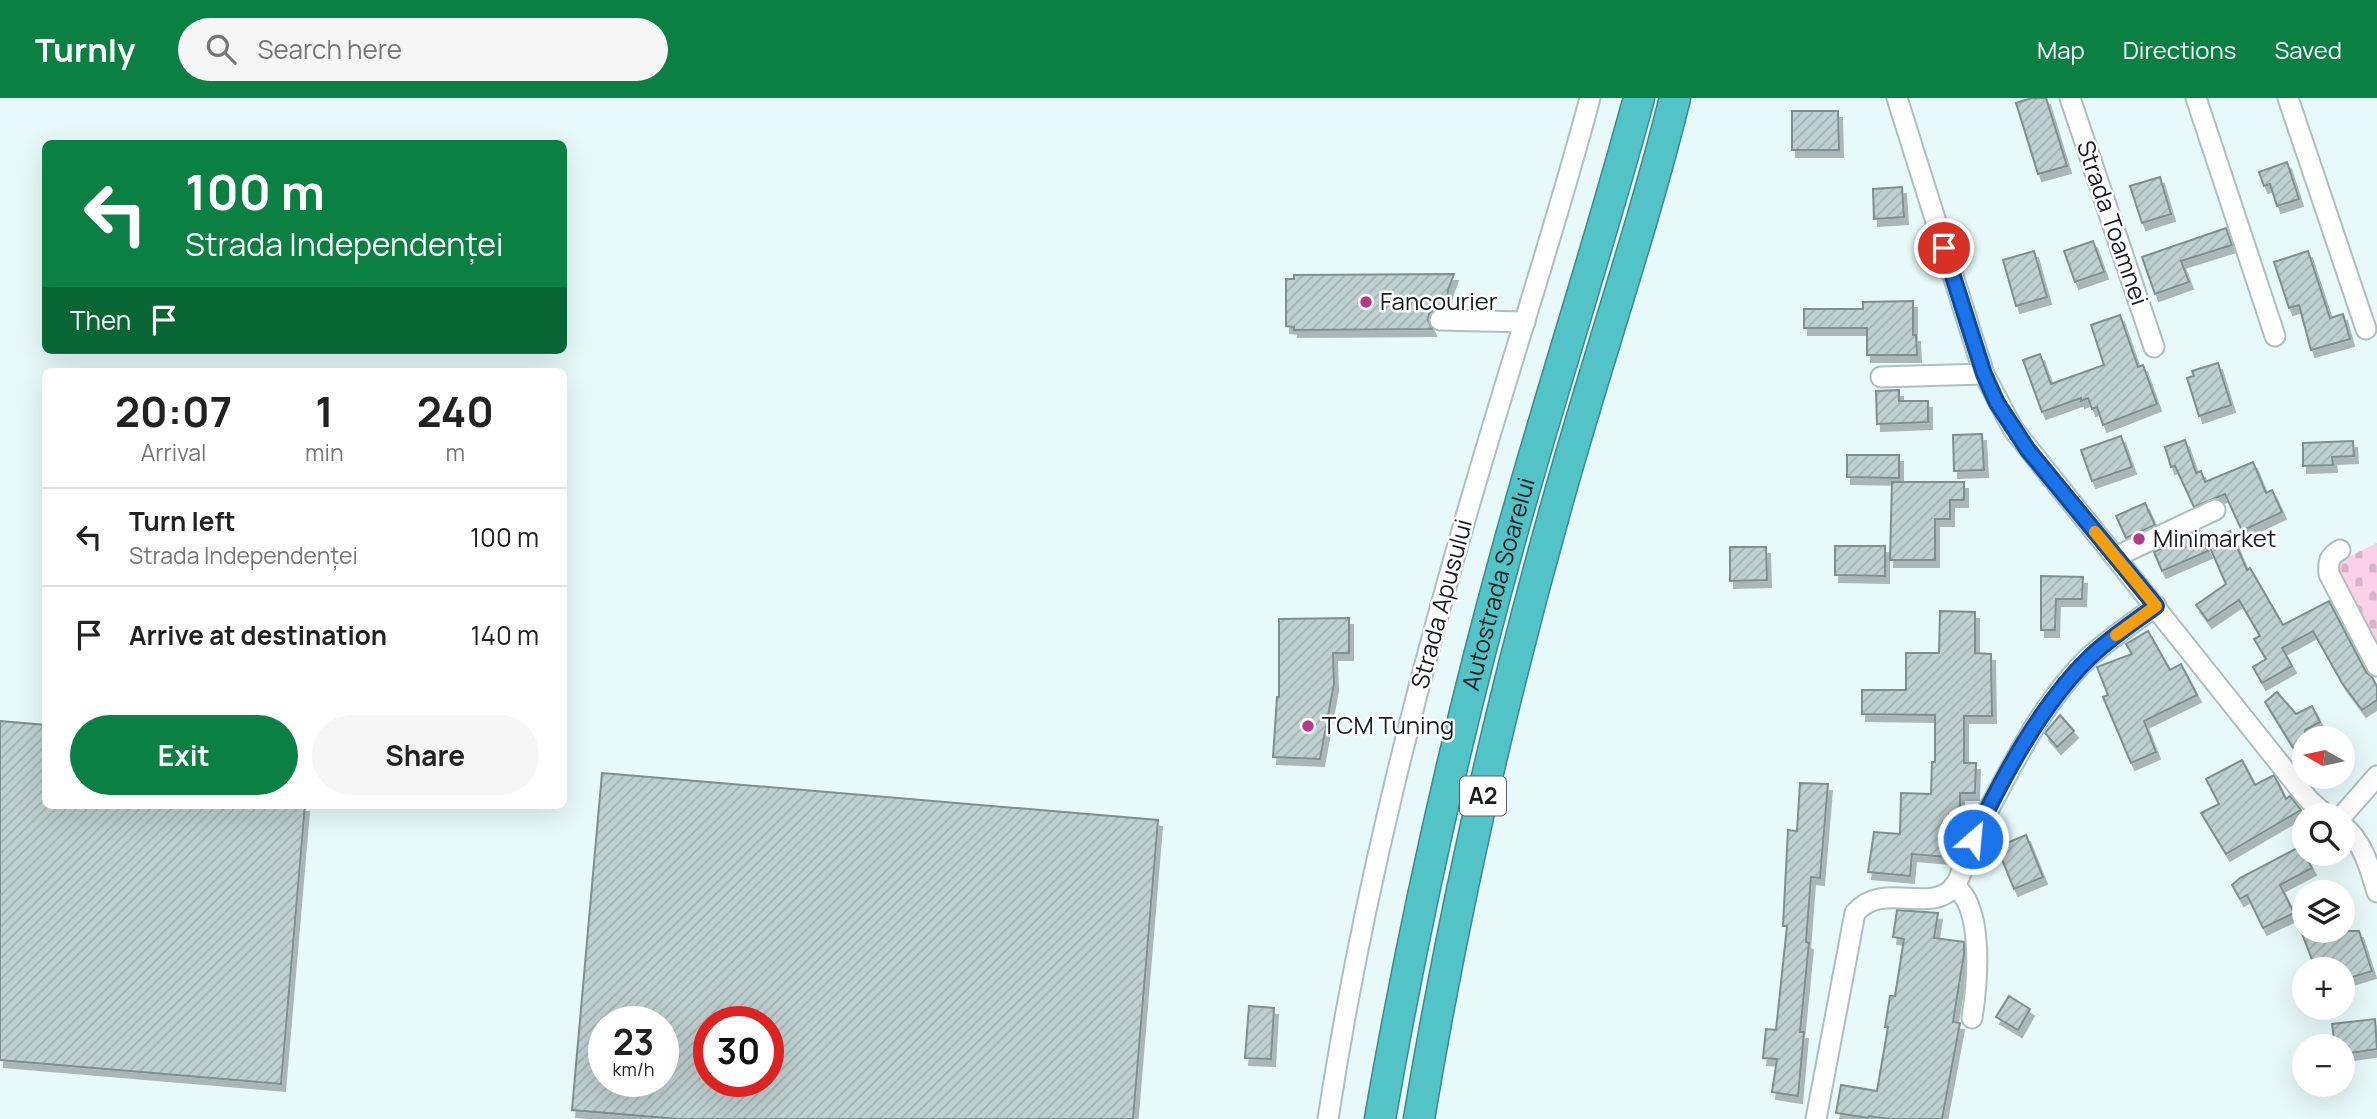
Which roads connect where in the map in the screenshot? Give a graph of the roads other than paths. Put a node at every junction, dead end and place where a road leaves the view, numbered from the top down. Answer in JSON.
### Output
{"nodes":[{"id":1,"x":1590,"y":98,"type":"edge"},
{"id":2,"x":1639,"y":98,"type":"edge"},
{"id":3,"x":1675,"y":98,"type":"edge"},
{"id":4,"x":1897,"y":98,"type":"edge"},
{"id":5,"x":2070,"y":98,"type":"edge"},
{"id":6,"x":2196,"y":98,"type":"edge"},
{"id":7,"x":2288,"y":98,"type":"edge"},
{"id":8,"x":1440,"y":320,"type":"dead end"},
{"id":9,"x":1525,"y":323,"type":"junction"},
{"id":10,"x":2366,"y":329,"type":"dead end"},
{"id":11,"x":2275,"y":336,"type":"dead end"},
{"id":12,"x":2154,"y":347,"type":"dead end"},
{"id":13,"x":1984,"y":374,"type":"junction"},
{"id":14,"x":1881,"y":377,"type":"dead end"},
{"id":15,"x":2215,"y":510,"type":"dead end"},
{"id":16,"x":2340,"y":550,"type":"dead end"},
{"id":17,"x":2115,"y":556,"type":"junction"},
{"id":18,"x":2156,"y":606,"type":"junction"},
{"id":19,"x":2377,"y":666,"type":"edge"},
{"id":20,"x":2377,"y":776,"type":"edge"},
{"id":21,"x":2312,"y":803,"type":"edge"},
{"id":22,"x":2353,"y":803,"type":"edge"},
{"id":23,"x":2355,"y":842,"type":"edge"},
{"id":24,"x":1954,"y":886,"type":"junction"},
{"id":25,"x":2377,"y":892,"type":"edge"},
{"id":26,"x":1972,"y":1018,"type":"dead end"},
{"id":27,"x":1328,"y":1119,"type":"edge"},
{"id":28,"x":1380,"y":1119,"type":"edge"},
{"id":29,"x":1419,"y":1119,"type":"edge"},
{"id":30,"x":1816,"y":1119,"type":"edge"}],
"edges":[{"from":1,"to":9,"type":"street","name":"Strada Apusului"},
{"from":2,"to":28,"type":"highway","name":"Autostrada Soarelui","number":"A2"},
{"from":3,"to":29,"type":"highway","name":"Autostrada Soarelui","number":"A2"},
{"from":4,"to":13,"type":"street"},
{"from":5,"to":12,"type":"street","name":"Strada Toamnei"},
{"from":6,"to":11,"type":"street"},
{"from":7,"to":10,"type":"street"},
{"from":8,"to":9,"type":"street"},
{"from":9,"to":27,"type":"street","name":"Strada Apusului"},
{"from":13,"to":14,"type":"street"},
{"from":13,"to":17,"type":"street"},
{"from":15,"to":17,"type":"street"},
{"from":16,"to":19,"type":"street"},
{"from":17,"to":18,"type":"street"},
{"from":18,"to":21,"type":"street"},
{"from":18,"to":24,"type":"street"},
{"from":20,"to":22,"type":"street"},
{"from":23,"to":25,"type":"street"},
{"from":24,"to":26,"type":"street"},
{"from":24,"to":30,"type":"street"}]}
